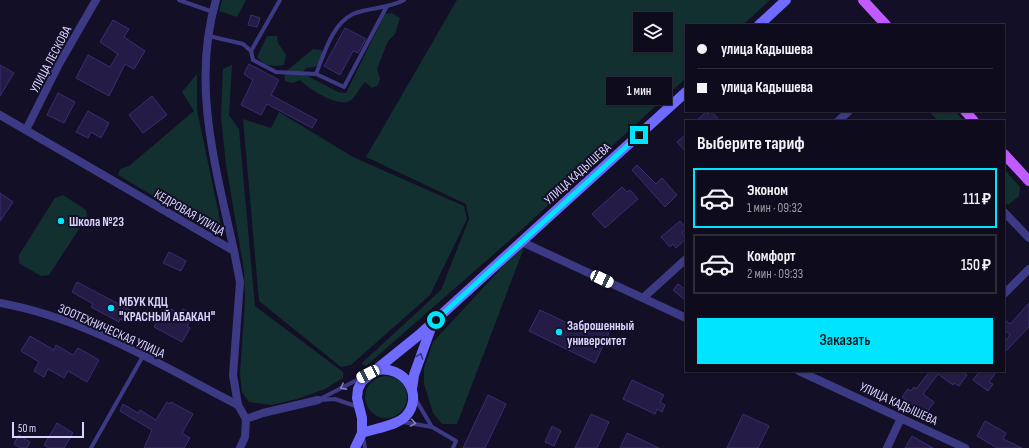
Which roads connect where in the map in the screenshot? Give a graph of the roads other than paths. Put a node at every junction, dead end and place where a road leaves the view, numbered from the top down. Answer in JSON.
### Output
{"nodes":[{"id":1,"x":96,"y":0,"type":"edge"},
{"id":2,"x":179,"y":0,"type":"edge"},
{"id":3,"x":216,"y":0,"type":"edge"},
{"id":4,"x":280,"y":0,"type":"edge"},
{"id":5,"x":404,"y":0,"type":"edge"},
{"id":6,"x":786,"y":0,"type":"edge"},
{"id":7,"x":863,"y":0,"type":"edge"},
{"id":8,"x":387,"y":6,"type":"junction"},
{"id":9,"x":213,"y":12,"type":"junction"},
{"id":10,"x":760,"y":24,"type":"edge"},
{"id":11,"x":885,"y":24,"type":"edge"},
{"id":12,"x":209,"y":36,"type":"junction"},
{"id":13,"x":251,"y":51,"type":"junction"},
{"id":14,"x":316,"y":74,"type":"junction"},
{"id":15,"x":685,"y":93,"type":"edge"},
{"id":16,"x":848,"y":112,"type":"edge"},
{"id":17,"x":966,"y":112,"type":"edge"},
{"id":18,"x":0,"y":114,"type":"edge"},
{"id":19,"x":839,"y":120,"type":"edge"},
{"id":20,"x":973,"y":120,"type":"edge"},
{"id":21,"x":26,"y":130,"type":"junction"},
{"id":22,"x":1005,"y":155,"type":"edge"},
{"id":23,"x":1029,"y":181,"type":"edge"},
{"id":24,"x":1005,"y":213,"type":"edge"},
{"id":25,"x":1029,"y":238,"type":"edge"},
{"id":26,"x":522,"y":242,"type":"junction"},
{"id":27,"x":234,"y":252,"type":"junction"},
{"id":28,"x":685,"y":260,"type":"edge"},
{"id":29,"x":1029,"y":269,"type":"edge"},
{"id":30,"x":1005,"y":293,"type":"edge"},
{"id":31,"x":643,"y":298,"type":"junction"},
{"id":32,"x":0,"y":303,"type":"edge"},
{"id":33,"x":685,"y":318,"type":"edge"},
{"id":34,"x":433,"y":323,"type":"junction"},
{"id":35,"x":143,"y":356,"type":"junction"},
{"id":36,"x":372,"y":372,"type":"junction"},
{"id":37,"x":801,"y":372,"type":"edge"},
{"id":38,"x":412,"y":389,"type":"junction"},
{"id":39,"x":318,"y":400,"type":"junction"},
{"id":40,"x":238,"y":405,"type":"junction"},
{"id":41,"x":359,"y":407,"type":"junction"},
{"id":42,"x":902,"y":418,"type":"junction"},
{"id":43,"x":246,"y":419,"type":"junction"},
{"id":44,"x":390,"y":424,"type":"junction"},
{"id":45,"x":432,"y":427,"type":"junction"},
{"id":46,"x":362,"y":433,"type":"junction"},
{"id":47,"x":90,"y":448,"type":"edge"},
{"id":48,"x":240,"y":448,"type":"edge"},
{"id":49,"x":354,"y":448,"type":"edge"},
{"id":50,"x":365,"y":448,"type":"edge"},
{"id":51,"x":453,"y":448,"type":"edge"},
{"id":52,"x":888,"y":448,"type":"edge"},
{"id":53,"x":965,"y":448,"type":"edge"}],
"edges":[{"from":1,"to":21,"type":"street","name":"УЛИЦА ЛЕСКОВА"},
{"from":2,"to":9,"type":"lane"},
{"from":3,"to":9,"type":"street"},
{"from":4,"to":13,"type":"lane"},
{"from":5,"to":8,"type":"lane"},
{"from":6,"to":10,"type":"street"},
{"from":7,"to":11,"type":"main road"},
{"from":8,"to":14,"type":"lane"},
{"from":8,"to":14,"type":"lane"},
{"from":9,"to":12,"type":"street"},
{"from":12,"to":13,"type":"lane"},
{"from":12,"to":27,"type":"street"},
{"from":13,"to":14,"type":"lane"},
{"from":15,"to":26,"type":"street","name":"УЛИЦА КАДЫШЕВА"},
{"from":16,"to":19,"type":"street"},
{"from":17,"to":20,"type":"main road"},
{"from":18,"to":21,"type":"street","name":"КЕДРОВАЯ УЛИЦА"},
{"from":21,"to":27,"type":"street","name":"КЕДРОВАЯ УЛИЦА"},
{"from":22,"to":23,"type":"main road"},
{"from":24,"to":25,"type":"street"},
{"from":26,"to":31,"type":"street"},
{"from":26,"to":34,"type":"street","name":"УЛИЦА КАДЫШЕВА"},
{"from":27,"to":40,"type":"street","name":"КЕДРОВАЯ УЛИЦА"},
{"from":28,"to":31,"type":"street"},
{"from":29,"to":30,"type":"street"},
{"from":31,"to":33,"type":"street"},
{"from":32,"to":35,"type":"street","name":"ЗООТЕХНИЧЕСКАЯ УЛИЦА"},
{"from":34,"to":36,"type":"street","name":"УЛИЦА КАДЫШЕВА"},
{"from":38,"to":34,"type":"street","one_way":true},
{"from":35,"to":40,"type":"street","name":"ЗООТЕХНИЧЕСКАЯ УЛИЦА"},
{"from":35,"to":47,"type":"lane"},
{"from":36,"to":38,"type":"street"},
{"from":36,"to":39,"type":"lane","one_way":true},
{"from":36,"to":41,"type":"street"},
{"from":37,"to":42,"type":"street","name":"УЛИЦА КАДЫШЕВА"},
{"from":38,"to":44,"type":"street"},
{"from":38,"to":45,"type":"lane"},
{"from":39,"to":41,"type":"lane"},
{"from":39,"to":43,"type":"street"},
{"from":40,"to":43,"type":"street"},
{"from":41,"to":44,"type":"street"},
{"from":41,"to":46,"type":"street"},
{"from":42,"to":52,"type":"street"},
{"from":42,"to":53,"type":"street","name":"УЛИЦА КАДЫШЕВА"},
{"from":43,"to":48,"type":"street"},
{"from":44,"to":45,"type":"lane","one_way":true},
{"from":44,"to":46,"type":"street"},
{"from":45,"to":51,"type":"lane"},
{"from":46,"to":49,"type":"street"},
{"from":46,"to":50,"type":"lane"}]}
